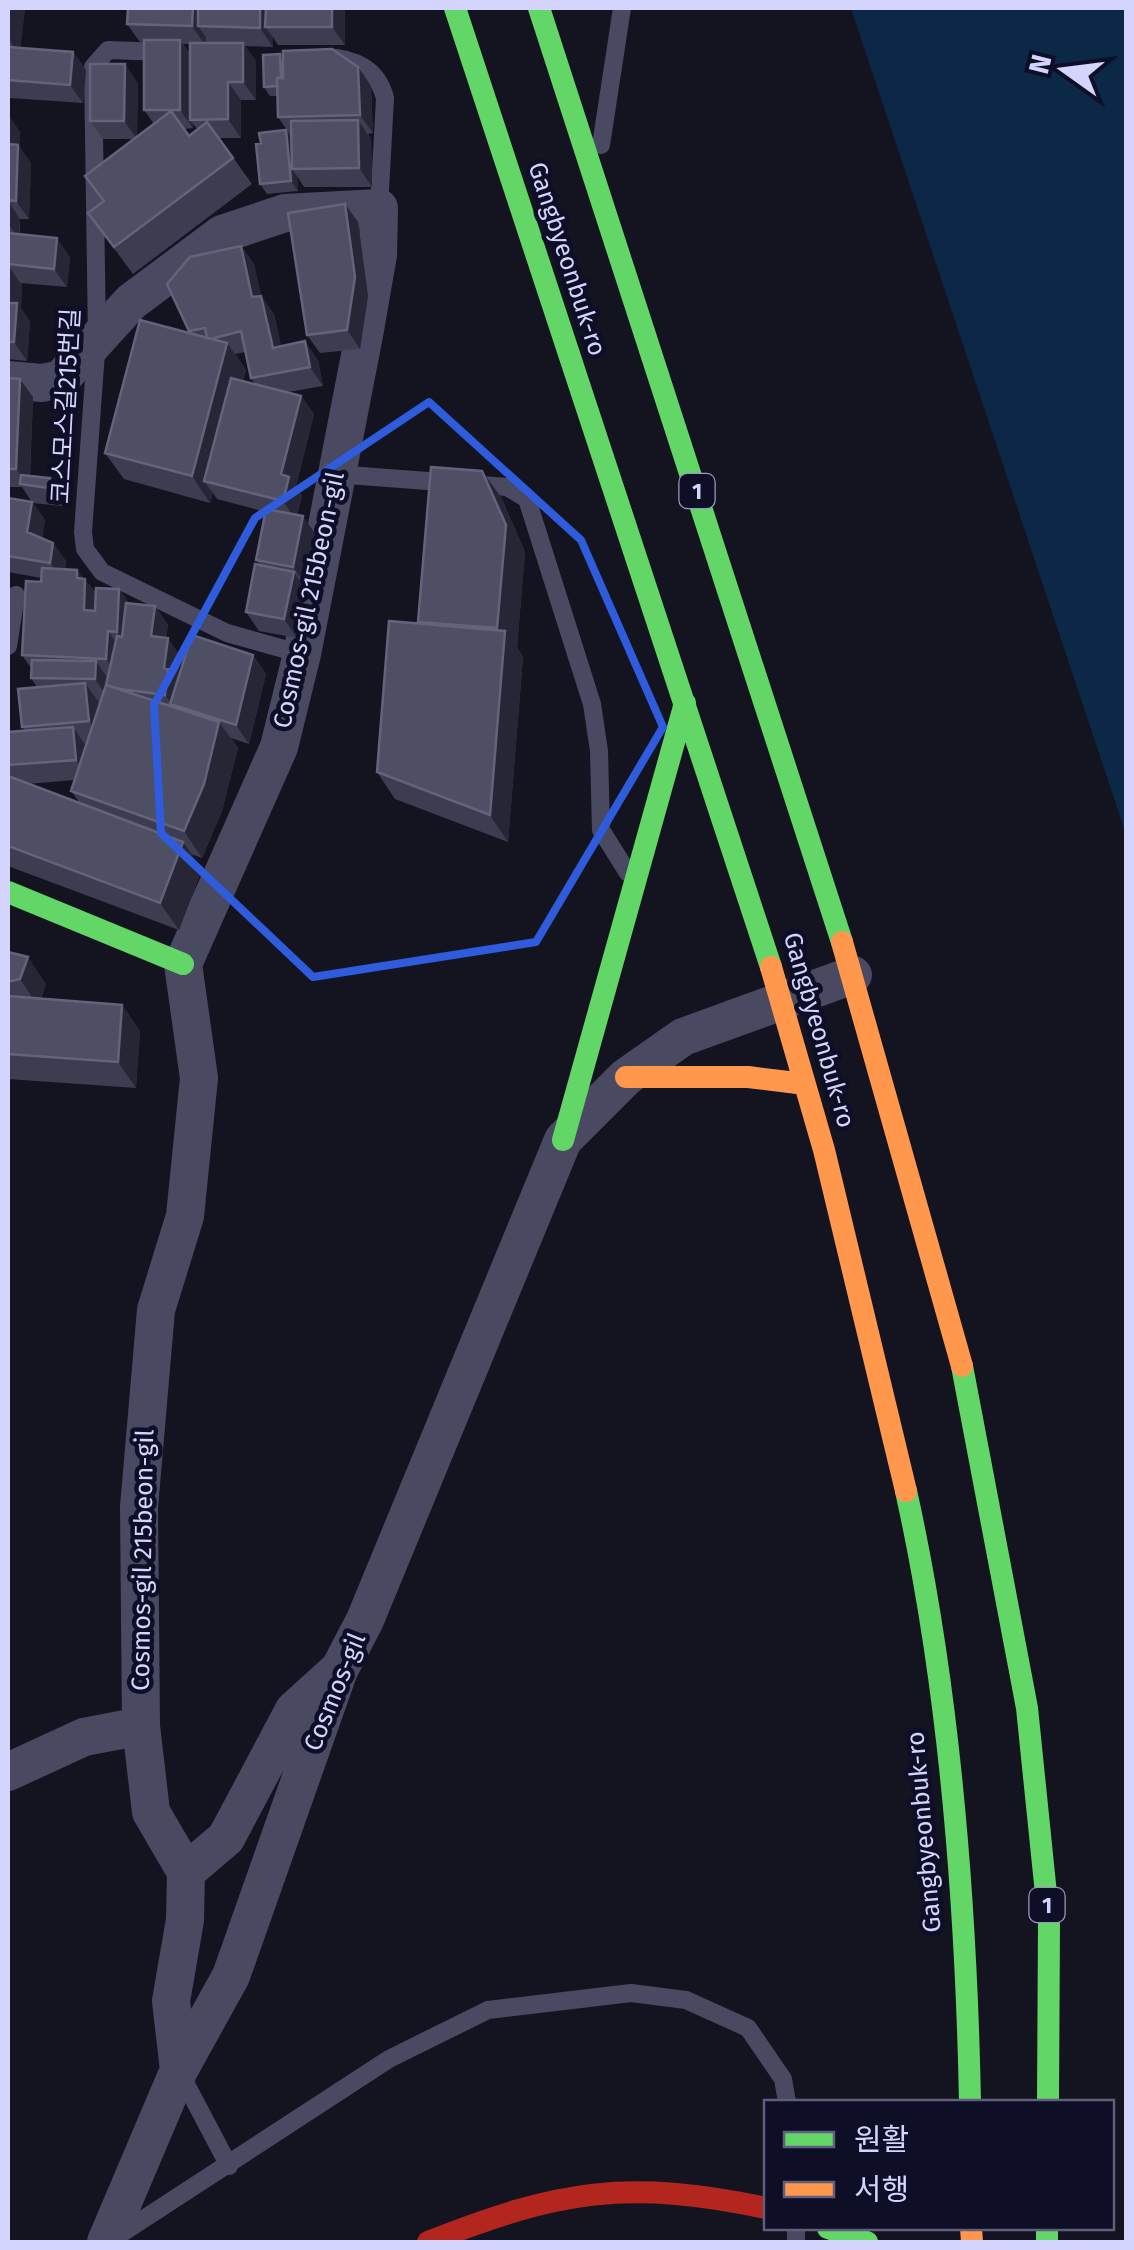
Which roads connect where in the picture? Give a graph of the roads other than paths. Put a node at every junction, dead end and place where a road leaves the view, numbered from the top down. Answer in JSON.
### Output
{"nodes":[{"id":1,"x":455,"y":8,"type":"edge"},
{"id":2,"x":539,"y":8,"type":"edge"},
{"id":3,"x":622,"y":8,"type":"edge"},
{"id":4,"x":186,"y":52,"type":"edge"},
{"id":5,"x":296,"y":56,"type":"edge"},
{"id":6,"x":595,"y":180,"type":"junction"},
{"id":7,"x":379,"y":208,"type":"junction"},
{"id":8,"x":97,"y":338,"type":"junction"},
{"id":9,"x":8,"y":380,"type":"edge"},
{"id":10,"x":335,"y":474,"type":"junction"},
{"id":11,"x":16,"y":595,"type":"dead end"},
{"id":12,"x":8,"y":646,"type":"edge"},
{"id":13,"x":302,"y":654,"type":"junction"},
{"id":14,"x":685,"y":703,"type":"junction"},
{"id":15,"x":637,"y":885,"type":"junction"},
{"id":16,"x":8,"y":892,"type":"edge"},
{"id":17,"x":183,"y":964,"type":"junction"},
{"id":18,"x":853,"y":976,"type":"junction"},
{"id":19,"x":784,"y":1002,"type":"junction"},
{"id":20,"x":626,"y":1077,"type":"junction"},
{"id":21,"x":805,"y":1084,"type":"junction"},
{"id":22,"x":563,"y":1140,"type":"junction"},
{"id":23,"x":339,"y":1670,"type":"junction"},
{"id":24,"x":141,"y":1726,"type":"junction"},
{"id":25,"x":8,"y":1772,"type":"edge"},
{"id":26,"x":186,"y":1872,"type":"junction"},
{"id":27,"x":179,"y":2070,"type":"junction"},
{"id":28,"x":787,"y":2100,"type":"edge"},
{"id":29,"x":970,"y":2100,"type":"edge"},
{"id":30,"x":1048,"y":2100,"type":"edge"},
{"id":31,"x":230,"y":2166,"type":"junction"},
{"id":32,"x":764,"y":2208,"type":"edge"},
{"id":33,"x":834,"y":2230,"type":"edge"},
{"id":34,"x":107,"y":2242,"type":"edge"},
{"id":35,"x":428,"y":2242,"type":"edge"},
{"id":36,"x":867,"y":2242,"type":"edge"}],
"edges":[{"from":1,"to":14,"type":"main road","name":"Gangbyeonbuk-ro"},
{"from":2,"to":6,"type":"main road","name":"Gangbyeonbuk-ro","number":"1"},
{"from":3,"to":6,"type":"lane"},
{"from":4,"to":8,"type":"lane","name":"코스모스길215번길"},
{"from":5,"to":7,"type":"lane"},
{"from":6,"to":18,"type":"main road","name":"Gangbyeonbuk-ro","number":"1"},
{"from":7,"to":8,"type":"street"},
{"from":7,"to":10,"type":"street","name":"Cosmos-gil 215beon-gil"},
{"from":8,"to":9,"type":"street"},
{"from":8,"to":13,"type":"lane","name":"코스모스길215번길"},
{"from":10,"to":13,"type":"street","name":"Cosmos-gil 215beon-gil"},
{"from":10,"to":15,"type":"lane"},
{"from":11,"to":12,"type":"lane"},
{"from":13,"to":17,"type":"street","name":"Cosmos-gil 215beon-gil"},
{"from":14,"to":15,"type":"main road"},
{"from":14,"to":19,"type":"main road","name":"Gangbyeonbuk-ro"},
{"from":15,"to":22,"type":"main road"},
{"from":16,"to":17,"type":"main road"},
{"from":17,"to":24,"type":"street","name":"Cosmos-gil 215beon-gil"},
{"from":18,"to":19,"type":"street"},
{"from":18,"to":30,"type":"main road","name":"Gangbyeonbuk-ro","number":"1"},
{"from":19,"to":20,"type":"street"},
{"from":19,"to":21,"type":"main road","name":"Gangbyeonbuk-ro"},
{"from":20,"to":21,"type":"main road"},
{"from":20,"to":22,"type":"street"},
{"from":21,"to":29,"type":"main road","name":"Gangbyeonbuk-ro"},
{"from":22,"to":23,"type":"street","name":"Cosmos-gil"},
{"from":23,"to":26,"type":"street"},
{"from":23,"to":27,"type":"street","name":"Cosmos-gil"},
{"from":24,"to":25,"type":"street"},
{"from":24,"to":26,"type":"street","name":"Cosmos-gil 215beon-gil"},
{"from":26,"to":27,"type":"street"},
{"from":27,"to":31,"type":"lane"},
{"from":27,"to":34,"type":"street","name":"Cosmos-gil"},
{"from":28,"to":31,"type":"lane"},
{"from":31,"to":34,"type":"lane"},
{"from":32,"to":35,"type":"main road"},
{"from":33,"to":36,"type":"main road"}]}
